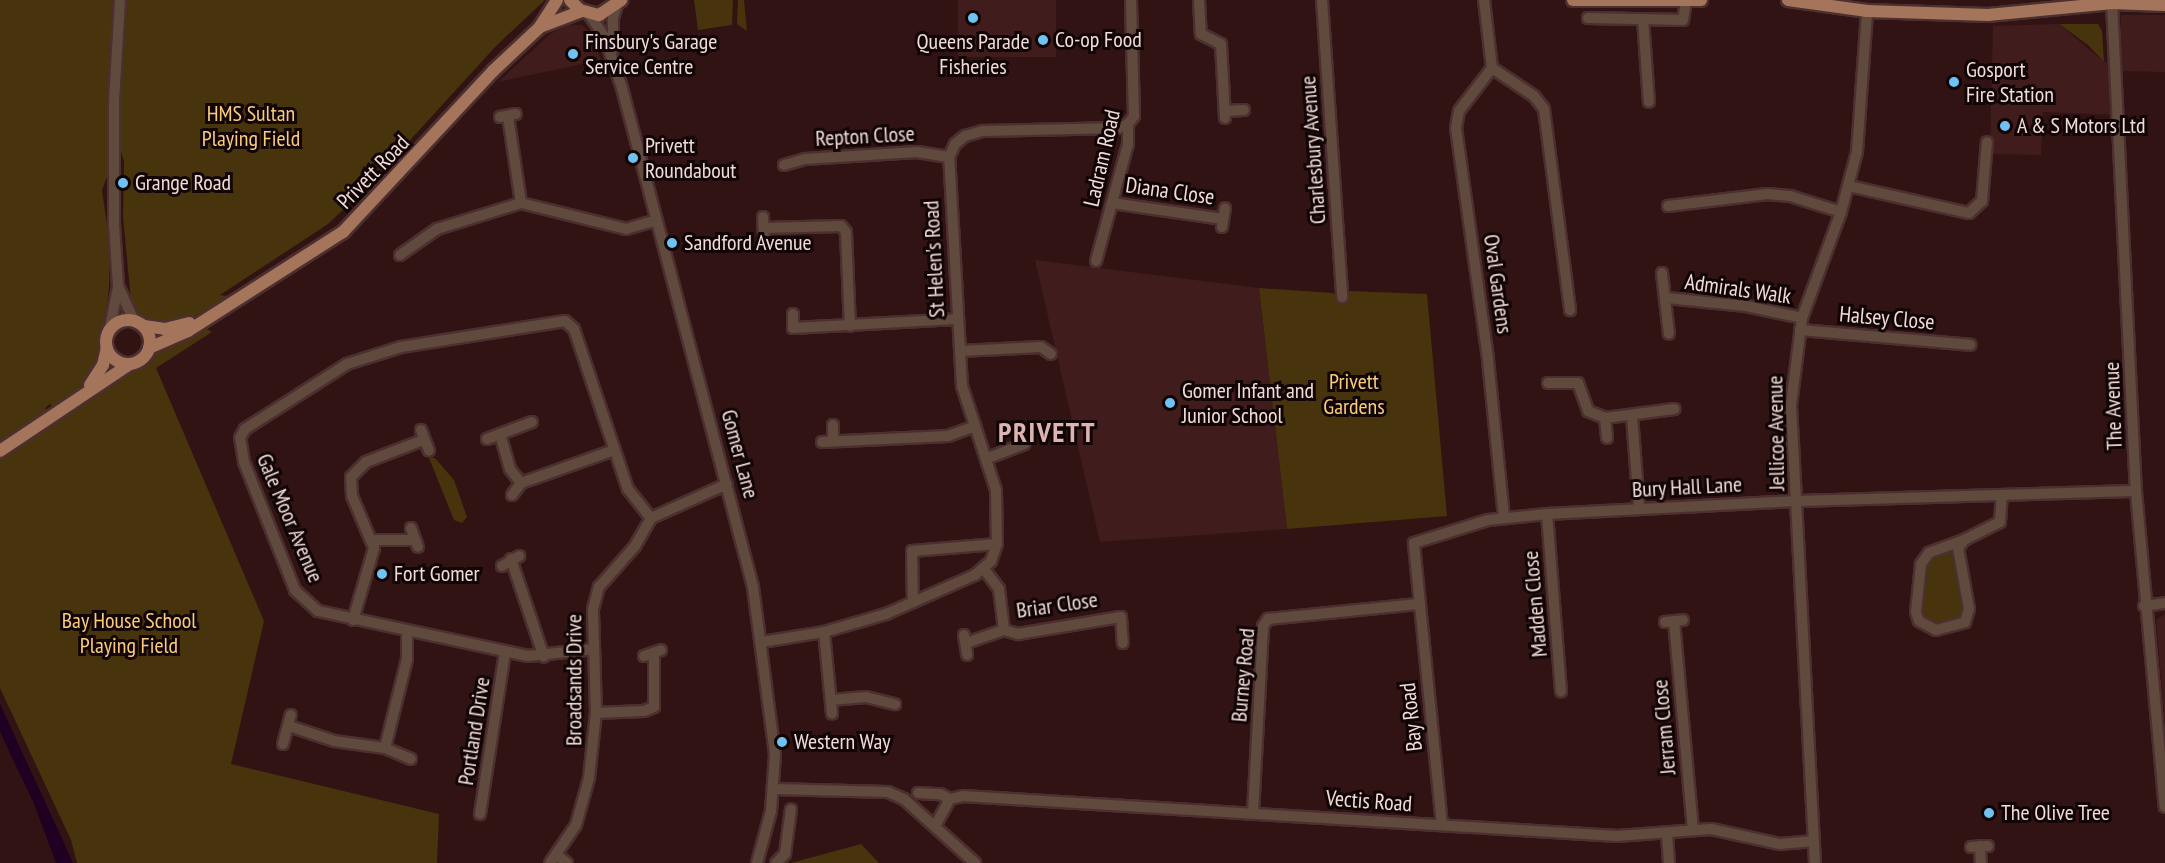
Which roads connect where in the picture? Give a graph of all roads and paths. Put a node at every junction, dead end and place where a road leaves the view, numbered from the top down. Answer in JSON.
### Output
{"nodes":[{"id":1,"x":120,"y":0,"type":"edge"},
{"id":2,"x":557,"y":0,"type":"edge"},
{"id":3,"x":570,"y":0,"type":"edge"},
{"id":4,"x":1131,"y":0,"type":"edge"},
{"id":5,"x":1199,"y":0,"type":"edge"},
{"id":6,"x":1322,"y":0,"type":"edge"},
{"id":7,"x":1484,"y":0,"type":"edge"},
{"id":8,"x":1573,"y":0,"type":"edge"},
{"id":9,"x":1580,"y":0,"type":"edge"},
{"id":10,"x":1701,"y":0,"type":"edge"},
{"id":11,"x":1788,"y":0,"type":"edge"},
{"id":12,"x":1686,"y":1,"type":"edge"},
{"id":13,"x":2135,"y":1,"type":"edge"},
{"id":14,"x":619,"y":3,"type":"edge"},
{"id":15,"x":2112,"y":3,"type":"junction"},
{"id":16,"x":2165,"y":5,"type":"edge"},
{"id":17,"x":1868,"y":11,"type":"junction"},
{"id":18,"x":586,"y":13,"type":"junction"},
{"id":19,"x":1588,"y":18,"type":"dead end"},
{"id":20,"x":1643,"y":19,"type":"junction"},
{"id":21,"x":539,"y":28,"type":"junction"},
{"id":22,"x":614,"y":61,"type":"junction"},
{"id":23,"x":1492,"y":68,"type":"junction"},
{"id":24,"x":1648,"y":102,"type":"dead end"},
{"id":25,"x":1244,"y":110,"type":"dead end"},
{"id":26,"x":508,"y":116,"type":"dead end"},
{"id":27,"x":1128,"y":124,"type":"junction"},
{"id":28,"x":1987,"y":142,"type":"dead end"},
{"id":29,"x":949,"y":157,"type":"junction"},
{"id":30,"x":784,"y":165,"type":"dead end"},
{"id":31,"x":1849,"y":186,"type":"junction"},
{"id":32,"x":1112,"y":202,"type":"junction"},
{"id":33,"x":521,"y":203,"type":"junction"},
{"id":34,"x":1668,"y":206,"type":"dead end"},
{"id":35,"x":1841,"y":212,"type":"junction"},
{"id":36,"x":1223,"y":218,"type":"dead end"},
{"id":37,"x":657,"y":220,"type":"junction"},
{"id":38,"x":764,"y":227,"type":"dead end"},
{"id":39,"x":400,"y":255,"type":"dead end"},
{"id":40,"x":1100,"y":256,"type":"dead end"},
{"id":41,"x":1662,"y":273,"type":"dead end"},
{"id":42,"x":118,"y":286,"type":"junction"},
{"id":43,"x":1342,"y":297,"type":"dead end"},
{"id":44,"x":1667,"y":298,"type":"junction"},
{"id":45,"x":1570,"y":310,"type":"dead end"},
{"id":46,"x":793,"y":314,"type":"dead end"},
{"id":47,"x":213,"y":316,"type":"junction"},
{"id":48,"x":1803,"y":318,"type":"junction"},
{"id":49,"x":957,"y":319,"type":"junction"},
{"id":50,"x":139,"y":323,"type":"junction"},
{"id":51,"x":850,"y":326,"type":"junction"},
{"id":52,"x":1800,"y":330,"type":"junction"},
{"id":53,"x":109,"y":332,"type":"junction"},
{"id":54,"x":1670,"y":334,"type":"dead end"},
{"id":55,"x":1970,"y":345,"type":"dead end"},
{"id":56,"x":107,"y":348,"type":"junction"},
{"id":57,"x":149,"y":348,"type":"junction"},
{"id":58,"x":960,"y":351,"type":"junction"},
{"id":59,"x":1051,"y":354,"type":"dead end"},
{"id":60,"x":130,"y":364,"type":"junction"},
{"id":61,"x":1548,"y":383,"type":"dead end"},
{"id":62,"x":68,"y":407,"type":"junction"},
{"id":63,"x":1674,"y":410,"type":"dead end"},
{"id":64,"x":1632,"y":416,"type":"junction"},
{"id":65,"x":1605,"y":418,"type":"junction"},
{"id":66,"x":532,"y":422,"type":"dead end"},
{"id":67,"x":832,"y":425,"type":"dead end"},
{"id":68,"x":975,"y":426,"type":"junction"},
{"id":69,"x":500,"y":434,"type":"junction"},
{"id":70,"x":1607,"y":438,"type":"dead end"},
{"id":71,"x":487,"y":439,"type":"dead end"},
{"id":72,"x":1024,"y":444,"type":"dead end"},
{"id":73,"x":614,"y":450,"type":"junction"},
{"id":74,"x":0,"y":451,"type":"edge"},
{"id":75,"x":429,"y":451,"type":"dead end"},
{"id":76,"x":988,"y":458,"type":"junction"},
{"id":77,"x":521,"y":483,"type":"junction"},
{"id":78,"x":727,"y":484,"type":"junction"},
{"id":79,"x":2136,"y":491,"type":"junction"},
{"id":80,"x":512,"y":495,"type":"dead end"},
{"id":81,"x":2002,"y":495,"type":"junction"},
{"id":82,"x":1796,"y":501,"type":"junction"},
{"id":83,"x":1640,"y":508,"type":"junction"},
{"id":84,"x":1547,"y":514,"type":"junction"},
{"id":85,"x":651,"y":518,"type":"junction"},
{"id":86,"x":1504,"y":518,"type":"junction"},
{"id":87,"x":411,"y":528,"type":"dead end"},
{"id":88,"x":373,"y":540,"type":"junction"},
{"id":89,"x":1964,"y":540,"type":"junction"},
{"id":90,"x":997,"y":544,"type":"junction"},
{"id":91,"x":511,"y":560,"type":"dead end"},
{"id":92,"x":984,"y":569,"type":"junction"},
{"id":93,"x":913,"y":602,"type":"junction"},
{"id":94,"x":2165,"y":603,"type":"edge"},
{"id":95,"x":1418,"y":604,"type":"junction"},
{"id":96,"x":2144,"y":606,"type":"junction"},
{"id":97,"x":354,"y":620,"type":"junction"},
{"id":98,"x":1674,"y":621,"type":"dead end"},
{"id":99,"x":1004,"y":630,"type":"junction"},
{"id":100,"x":407,"y":631,"type":"junction"},
{"id":101,"x":824,"y":633,"type":"junction"},
{"id":102,"x":762,"y":642,"type":"junction"},
{"id":103,"x":1123,"y":643,"type":"dead end"},
{"id":104,"x":594,"y":649,"type":"junction"},
{"id":105,"x":506,"y":653,"type":"junction"},
{"id":106,"x":653,"y":654,"type":"dead end"},
{"id":107,"x":967,"y":655,"type":"dead end"},
{"id":108,"x":544,"y":657,"type":"junction"},
{"id":109,"x":1561,"y":691,"type":"dead end"},
{"id":110,"x":831,"y":700,"type":"junction"},
{"id":111,"x":895,"y":704,"type":"dead end"},
{"id":112,"x":596,"y":713,"type":"junction"},
{"id":113,"x":831,"y":714,"type":"dead end"},
{"id":114,"x":283,"y":744,"type":"dead end"},
{"id":115,"x":385,"y":748,"type":"junction"},
{"id":116,"x":411,"y":759,"type":"dead end"},
{"id":117,"x":774,"y":789,"type":"junction"},
{"id":118,"x":918,"y":793,"type":"dead end"},
{"id":119,"x":950,"y":799,"type":"junction"},
{"id":120,"x":2165,"y":801,"type":"edge"},
{"id":121,"x":790,"y":809,"type":"dead end"},
{"id":122,"x":1253,"y":813,"type":"junction"},
{"id":123,"x":480,"y":814,"type":"dead end"},
{"id":124,"x":1442,"y":825,"type":"junction"},
{"id":125,"x":934,"y":826,"type":"junction"},
{"id":126,"x":1693,"y":830,"type":"junction"},
{"id":127,"x":1667,"y":834,"type":"junction"},
{"id":128,"x":1814,"y":841,"type":"junction"},
{"id":129,"x":1980,"y":846,"type":"dead end"},
{"id":130,"x":553,"y":859,"type":"edge"},
{"id":131,"x":758,"y":860,"type":"edge"},
{"id":132,"x":567,"y":863,"type":"edge"},
{"id":133,"x":776,"y":863,"type":"edge"},
{"id":134,"x":975,"y":863,"type":"edge"},
{"id":135,"x":1669,"y":863,"type":"edge"},
{"id":136,"x":1815,"y":863,"type":"edge"},
{"id":137,"x":1981,"y":863,"type":"edge"}],
"edges":[{"from":1,"to":42,"type":"street"},
{"from":2,"to":21,"type":"main road","name":"Privett Road"},
{"from":3,"to":18,"type":"main road"},
{"from":4,"to":27,"type":"street","name":"Ladram Road"},
{"from":5,"to":25,"type":"street"},
{"from":6,"to":43,"type":"street","name":"Charlesbury Avenue"},
{"from":7,"to":23,"type":"street"},
{"from":8,"to":9,"type":"main road"},
{"from":9,"to":12,"type":"main road"},
{"from":10,"to":12,"type":"main road"},
{"from":11,"to":17,"type":"main road"},
{"from":12,"to":20,"type":"street"},
{"from":13,"to":15,"type":"main road"},
{"from":13,"to":16,"type":"main road"},
{"from":14,"to":18,"type":"main road"},
{"from":14,"to":22,"type":"street","name":"Gomer Lane"},
{"from":15,"to":17,"type":"main road"},
{"from":15,"to":79,"type":"street","name":"The Avenue"},
{"from":17,"to":31,"type":"street","name":"Jellicoe Avenue"},
{"from":18,"to":21,"type":"main road","name":"Privett Road"},
{"from":18,"to":22,"type":"street","name":"Gomer Lane"},
{"from":19,"to":20,"type":"street"},
{"from":20,"to":24,"type":"street"},
{"from":21,"to":47,"type":"main road","name":"Privett Road"},
{"from":22,"to":37,"type":"street","name":"Gomer Lane"},
{"from":23,"to":45,"type":"street"},
{"from":23,"to":86,"type":"street","name":"Oval Gardens"},
{"from":26,"to":33,"type":"street"},
{"from":27,"to":29,"type":"street"},
{"from":27,"to":32,"type":"street","name":"Ladram Road"},
{"from":28,"to":31,"type":"street"},
{"from":29,"to":30,"type":"street","name":"Repton Close"},
{"from":29,"to":49,"type":"street","name":"St Helen's Road"},
{"from":31,"to":35,"type":"street","name":"Jellicoe Avenue"},
{"from":32,"to":36,"type":"street","name":"Diana Close"},
{"from":32,"to":40,"type":"street","name":"Ladram Road"},
{"from":33,"to":37,"type":"street"},
{"from":33,"to":39,"type":"street"},
{"from":34,"to":35,"type":"street"},
{"from":35,"to":48,"type":"street","name":"Jellicoe Avenue"},
{"from":37,"to":78,"type":"street","name":"Gomer Lane"},
{"from":38,"to":51,"type":"street"},
{"from":41,"to":44,"type":"street","name":"Admirals Walk"},
{"from":42,"to":50,"type":"street"},
{"from":42,"to":53,"type":"street"},
{"from":44,"to":48,"type":"street","name":"Admirals Walk"},
{"from":44,"to":54,"type":"street","name":"Admirals Walk"},
{"from":46,"to":51,"type":"street"},
{"from":47,"to":50,"type":"main road","name":"Privett Road"},
{"from":47,"to":57,"type":"main road","name":"Privett Road"},
{"from":48,"to":52,"type":"street","name":"Jellicoe Avenue"},
{"from":49,"to":51,"type":"street"},
{"from":49,"to":58,"type":"street","name":"St Helen's Road"},
{"from":50,"to":53,"type":"main road"},
{"from":50,"to":57,"type":"main road"},
{"from":52,"to":55,"type":"street","name":"Halsey Close"},
{"from":52,"to":82,"type":"street","name":"Jellicoe Avenue"},
{"from":53,"to":56,"type":"main road"},
{"from":56,"to":60,"type":"main road"},
{"from":56,"to":62,"type":"main road"},
{"from":57,"to":60,"type":"main road"},
{"from":58,"to":59,"type":"street"},
{"from":58,"to":68,"type":"street","name":"St Helen's Road"},
{"from":60,"to":62,"type":"main road"},
{"from":61,"to":65,"type":"street"},
{"from":62,"to":74,"type":"main road"},
{"from":63,"to":64,"type":"street"},
{"from":64,"to":65,"type":"street"},
{"from":64,"to":83,"type":"street"},
{"from":65,"to":70,"type":"street"},
{"from":66,"to":69,"type":"street"},
{"from":67,"to":68,"type":"street"},
{"from":68,"to":76,"type":"street","name":"St Helen's Road"},
{"from":69,"to":71,"type":"street"},
{"from":69,"to":77,"type":"street"},
{"from":72,"to":76,"type":"street"},
{"from":73,"to":77,"type":"street"},
{"from":73,"to":85,"type":"street","name":"Gale Moor Avenue"},
{"from":73,"to":97,"type":"street","name":"Gale Moor Avenue"},
{"from":75,"to":88,"type":"street"},
{"from":76,"to":90,"type":"street","name":"St Helen's Road"},
{"from":77,"to":80,"type":"street"},
{"from":78,"to":85,"type":"street"},
{"from":78,"to":102,"type":"street","name":"Gomer Lane"},
{"from":79,"to":81,"type":"street","name":"Bury Hall Lane"},
{"from":79,"to":96,"type":"street","name":"The Avenue"},
{"from":81,"to":82,"type":"street","name":"Bury Hall Lane"},
{"from":81,"to":89,"type":"street"},
{"from":82,"to":83,"type":"street","name":"Bury Hall Lane"},
{"from":82,"to":128,"type":"street","name":"Jellicoe Avenue"},
{"from":83,"to":84,"type":"street","name":"Bury Hall Lane"},
{"from":84,"to":86,"type":"street","name":"Bury Hall Lane"},
{"from":84,"to":109,"type":"street","name":"Madden Close"},
{"from":85,"to":104,"type":"street","name":"Broadsands Drive"},
{"from":86,"to":95,"type":"street","name":"Bury Hall Lane"},
{"from":87,"to":88,"type":"street"},
{"from":88,"to":97,"type":"street"},
{"from":89,"to":89,"type":"street"},
{"from":90,"to":92,"type":"street","name":"St Helen's Road"},
{"from":90,"to":93,"type":"street"},
{"from":91,"to":108,"type":"street"},
{"from":92,"to":93,"type":"street"},
{"from":92,"to":99,"type":"street","name":"Briar Close"},
{"from":93,"to":101,"type":"street"},
{"from":94,"to":96,"type":"street"},
{"from":95,"to":122,"type":"street","name":"Burney Road"},
{"from":95,"to":124,"type":"street","name":"Bay Road"},
{"from":96,"to":120,"type":"street","name":"The Avenue"},
{"from":97,"to":100,"type":"street","name":"Gale Moor Avenue"},
{"from":98,"to":126,"type":"street","name":"Jerram Close"},
{"from":99,"to":103,"type":"street","name":"Briar Close"},
{"from":99,"to":107,"type":"street"},
{"from":100,"to":105,"type":"street","name":"Gale Moor Avenue"},
{"from":100,"to":115,"type":"street"},
{"from":101,"to":102,"type":"street"},
{"from":101,"to":110,"type":"street"},
{"from":102,"to":117,"type":"street","name":"Gomer Lane"},
{"from":104,"to":108,"type":"street","name":"Gale Moor Avenue"},
{"from":104,"to":112,"type":"street","name":"Broadsands Drive"},
{"from":105,"to":108,"type":"street","name":"Gale Moor Avenue"},
{"from":105,"to":123,"type":"street","name":"Portland Drive"},
{"from":106,"to":112,"type":"street"},
{"from":110,"to":111,"type":"street"},
{"from":110,"to":113,"type":"street"},
{"from":112,"to":130,"type":"street","name":"Broadsands Drive"},
{"from":114,"to":115,"type":"street"},
{"from":115,"to":116,"type":"street"},
{"from":117,"to":125,"type":"street"},
{"from":117,"to":131,"type":"street","name":"Gomer Lane"},
{"from":118,"to":119,"type":"street","name":"Vectis Road"},
{"from":119,"to":122,"type":"street","name":"Vectis Road"},
{"from":119,"to":125,"type":"street"},
{"from":121,"to":133,"type":"street"},
{"from":122,"to":124,"type":"street","name":"Vectis Road"},
{"from":124,"to":127,"type":"street","name":"Vectis Road"},
{"from":125,"to":134,"type":"street"},
{"from":126,"to":127,"type":"street","name":"Vectis Road"},
{"from":126,"to":128,"type":"street","name":"Vectis Road"},
{"from":127,"to":135,"type":"street"},
{"from":128,"to":136,"type":"street","name":"Jellicoe Avenue"},
{"from":129,"to":137,"type":"street"},
{"from":130,"to":132,"type":"street"},
{"from":131,"to":133,"type":"street"}]}
